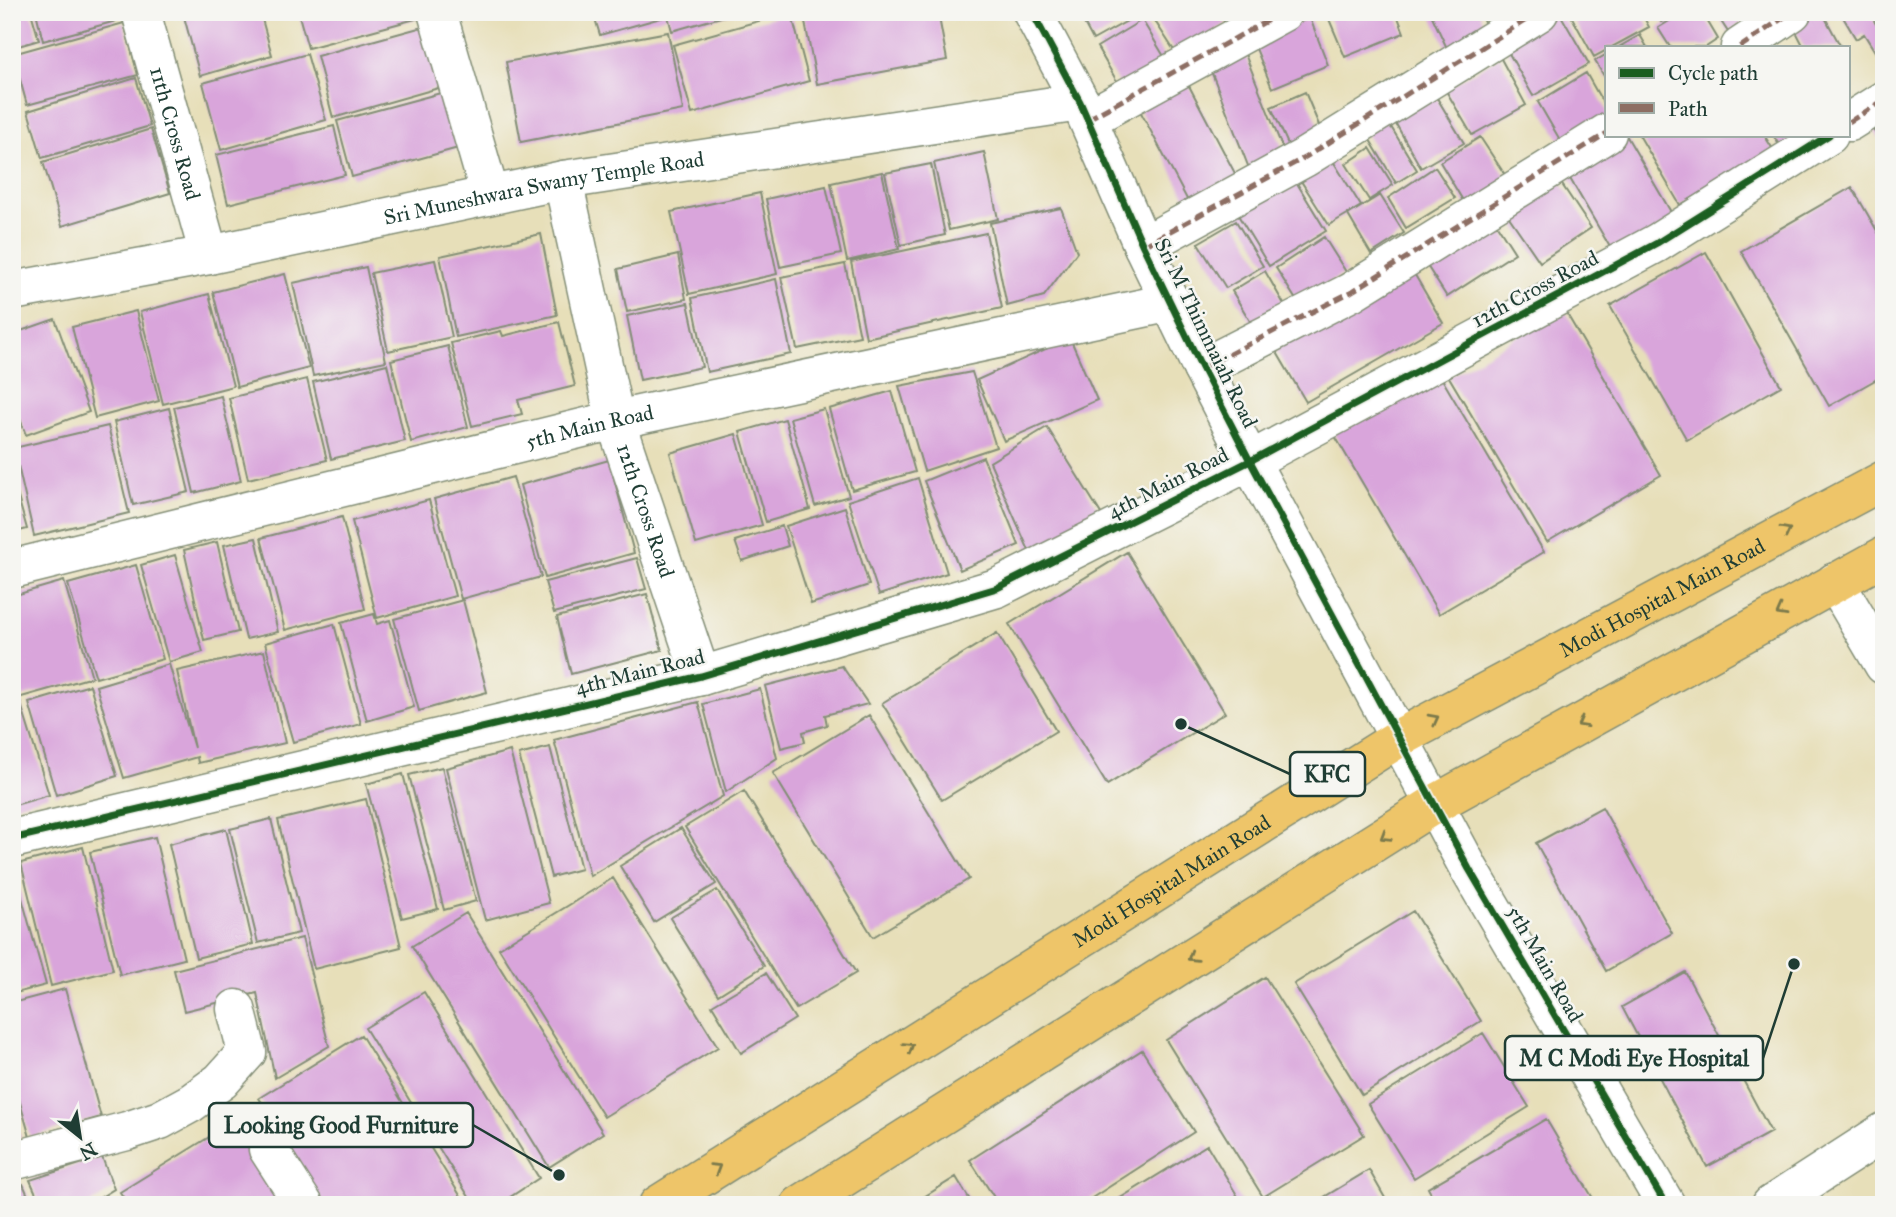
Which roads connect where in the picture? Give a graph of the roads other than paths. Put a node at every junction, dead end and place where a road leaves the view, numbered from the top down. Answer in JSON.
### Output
{"nodes":[{"id":1,"x":141,"y":12,"type":"edge"},
{"id":2,"x":438,"y":12,"type":"edge"},
{"id":3,"x":1032,"y":12,"type":"edge"},
{"id":4,"x":1283,"y":12,"type":"edge"},
{"id":5,"x":1539,"y":12,"type":"edge"},
{"id":6,"x":1792,"y":12,"type":"edge"},
{"id":7,"x":1741,"y":46,"type":"edge"},
{"id":8,"x":1884,"y":100,"type":"edge"},
{"id":9,"x":1084,"y":111,"type":"junction"},
{"id":10,"x":1850,"y":121,"type":"edge"},
{"id":11,"x":1605,"y":134,"type":"edge"},
{"id":12,"x":1827,"y":136,"type":"edge"},
{"id":13,"x":563,"y":180,"type":"junction"},
{"id":14,"x":490,"y":195,"type":"junction"},
{"id":15,"x":1143,"y":246,"type":"junction"},
{"id":16,"x":209,"y":255,"type":"junction"},
{"id":17,"x":12,"y":291,"type":"edge"},
{"id":18,"x":1172,"y":302,"type":"junction"},
{"id":19,"x":1202,"y":368,"type":"junction"},
{"id":20,"x":615,"y":420,"type":"junction"},
{"id":21,"x":1250,"y":461,"type":"junction"},
{"id":22,"x":1884,"y":480,"type":"edge"},
{"id":23,"x":1884,"y":556,"type":"edge"},
{"id":24,"x":12,"y":569,"type":"edge"},
{"id":25,"x":1835,"y":582,"type":"junction"},
{"id":26,"x":1884,"y":665,"type":"edge"},
{"id":27,"x":701,"y":676,"type":"junction"},
{"id":28,"x":1399,"y":738,"type":"junction"},
{"id":29,"x":1435,"y":804,"type":"junction"},
{"id":30,"x":12,"y":838,"type":"edge"},
{"id":31,"x":236,"y":1009,"type":"dead end"},
{"id":32,"x":1884,"y":1132,"type":"edge"},
{"id":33,"x":268,"y":1149,"type":"dead end"},
{"id":34,"x":12,"y":1161,"type":"edge"},
{"id":35,"x":304,"y":1205,"type":"edge"},
{"id":36,"x":658,"y":1205,"type":"edge"},
{"id":37,"x":800,"y":1205,"type":"edge"},
{"id":38,"x":1666,"y":1205,"type":"edge"},
{"id":39,"x":1771,"y":1205,"type":"edge"}],
"edges":[{"from":1,"to":16,"type":"street","name":"11th Cross Road"},
{"from":2,"to":14,"type":"street"},
{"from":3,"to":9,"type":"street","name":"Sri M Thimmaiah Road"},
{"from":4,"to":9,"type":"street"},
{"from":5,"to":15,"type":"street"},
{"from":6,"to":7,"type":"street"},
{"from":8,"to":10,"type":"street"},
{"from":9,"to":13,"type":"street","name":"Sri Muneshwara Swamy Temple Road"},
{"from":9,"to":15,"type":"street","name":"Sri M Thimmaiah Road"},
{"from":11,"to":19,"type":"street"},
{"from":12,"to":21,"type":"street","name":"12th Cross Road"},
{"from":13,"to":14,"type":"street","name":"Sri Muneshwara Swamy Temple Road"},
{"from":13,"to":20,"type":"street","name":"12th Cross Road"},
{"from":14,"to":16,"type":"street","name":"Sri Muneshwara Swamy Temple Road"},
{"from":15,"to":18,"type":"street","name":"Sri M Thimmaiah Road"},
{"from":16,"to":17,"type":"street","name":"Sri Muneshwara Swamy Temple Road"},
{"from":18,"to":19,"type":"street","name":"Sri M Thimmaiah Road"},
{"from":18,"to":20,"type":"street","name":"5th Main Road"},
{"from":19,"to":21,"type":"street","name":"Sri M Thimmaiah Road"},
{"from":20,"to":24,"type":"street","name":"5th Main Road"},
{"from":20,"to":27,"type":"street","name":"12th Cross Road"},
{"from":21,"to":27,"type":"street","name":"4th Main Road"},
{"from":21,"to":28,"type":"street","name":"Sri M Thimmaiah Road"},
{"from":28,"to":22,"type":"main road","name":"Modi Hospital Main Road","one_way":true},
{"from":23,"to":25,"type":"main road"},
{"from":25,"to":26,"type":"street"},
{"from":25,"to":29,"type":"main road","one_way":true},
{"from":27,"to":30,"type":"street","name":"4th Main Road"},
{"from":28,"to":29,"type":"street","name":"5th Main Road"},
{"from":36,"to":28,"type":"main road","name":"Modi Hospital Main Road","one_way":true},
{"from":29,"to":37,"type":"main road","one_way":true},
{"from":29,"to":38,"type":"street","name":"5th Main Road"},
{"from":31,"to":34,"type":"street"},
{"from":32,"to":39,"type":"street"},
{"from":33,"to":35,"type":"street"}]}
